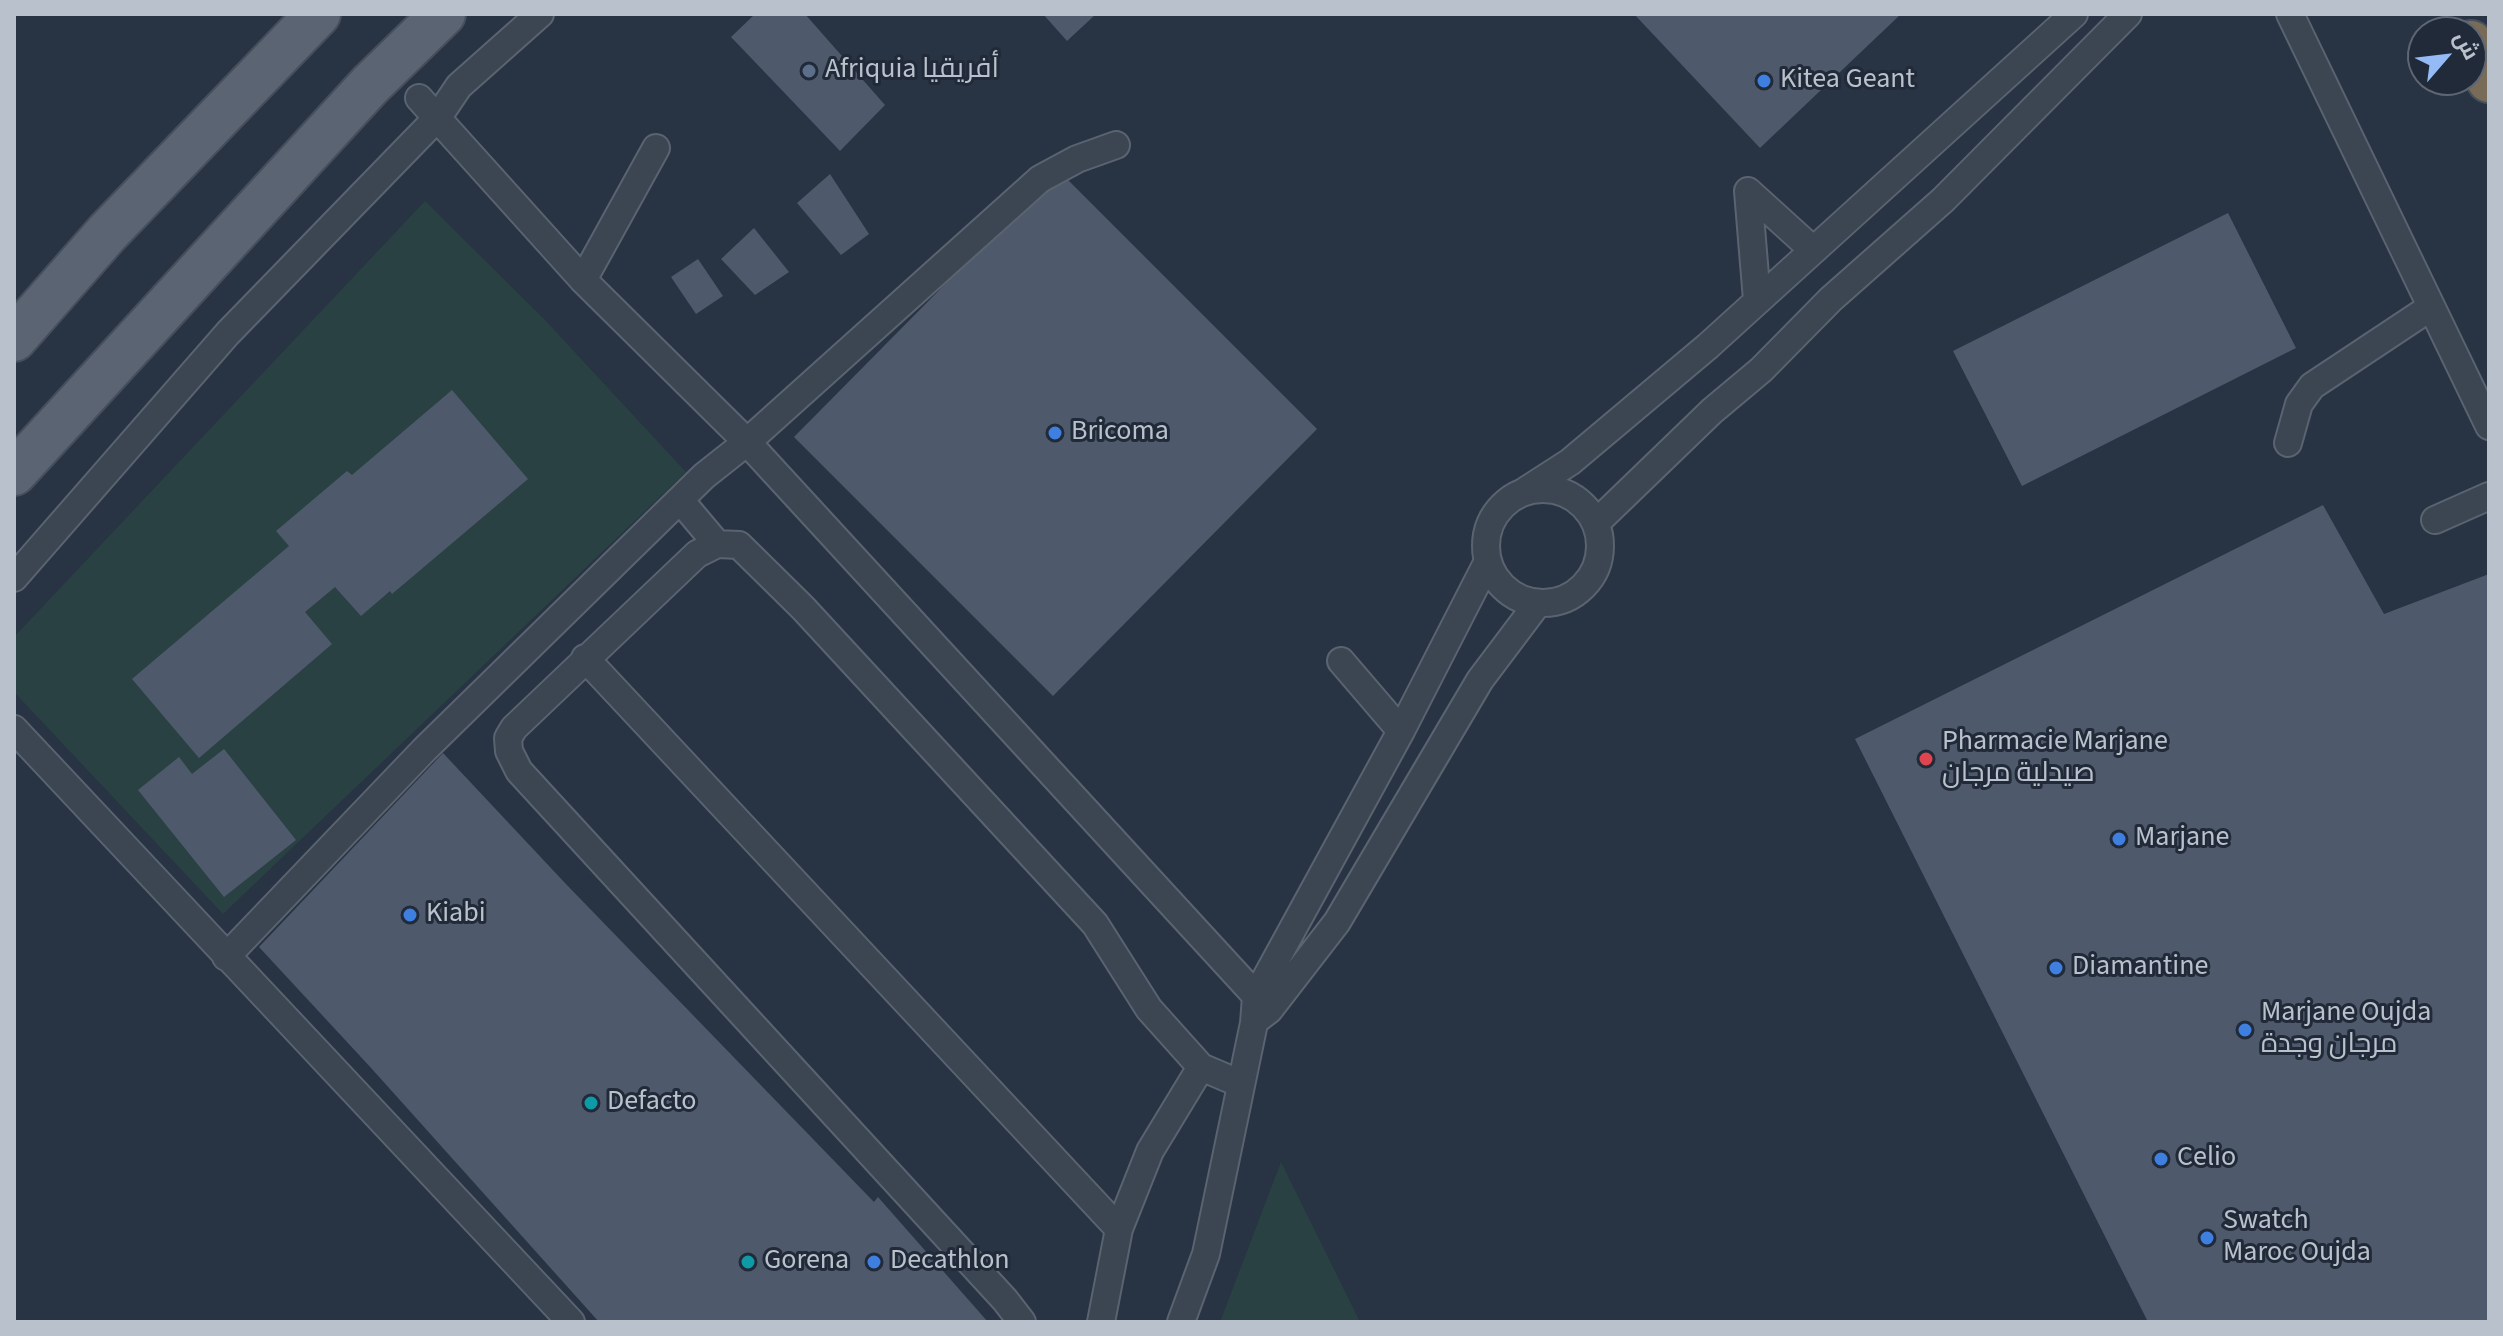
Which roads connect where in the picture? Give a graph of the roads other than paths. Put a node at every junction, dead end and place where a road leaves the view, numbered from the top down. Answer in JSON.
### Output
{"nodes":[{"id":1,"x":318,"y":14,"type":"edge"},
{"id":2,"x":443,"y":14,"type":"edge"},
{"id":3,"x":540,"y":14,"type":"edge"},
{"id":4,"x":2074,"y":14,"type":"edge"},
{"id":5,"x":2128,"y":14,"type":"edge"},
{"id":6,"x":2290,"y":14,"type":"edge"},
{"id":7,"x":419,"y":98,"type":"dead end"},
{"id":8,"x":438,"y":117,"type":"junction"},
{"id":9,"x":1116,"y":145,"type":"dead end"},
{"id":10,"x":656,"y":148,"type":"dead end"},
{"id":11,"x":1813,"y":250,"type":"junction"},
{"id":12,"x":583,"y":280,"type":"junction"},
{"id":13,"x":1757,"y":300,"type":"junction"},
{"id":14,"x":2431,"y":307,"type":"junction"},
{"id":15,"x":14,"y":339,"type":"edge"},
{"id":16,"x":2489,"y":426,"type":"edge"},
{"id":17,"x":747,"y":442,"type":"junction"},
{"id":18,"x":2288,"y":443,"type":"dead end"},
{"id":19,"x":14,"y":473,"type":"edge"},
{"id":20,"x":1525,"y":491,"type":"junction"},
{"id":21,"x":2489,"y":496,"type":"edge"},
{"id":22,"x":680,"y":500,"type":"junction"},
{"id":23,"x":2435,"y":520,"type":"dead end"},
{"id":24,"x":1596,"y":523,"type":"junction"},
{"id":25,"x":717,"y":544,"type":"junction"},
{"id":26,"x":1487,"y":563,"type":"junction"},
{"id":27,"x":14,"y":578,"type":"edge"},
{"id":28,"x":1538,"y":603,"type":"junction"},
{"id":29,"x":585,"y":658,"type":"junction"},
{"id":30,"x":1341,"y":661,"type":"dead end"},
{"id":31,"x":14,"y":729,"type":"edge"},
{"id":32,"x":1401,"y":731,"type":"junction"},
{"id":33,"x":226,"y":957,"type":"junction"},
{"id":34,"x":1260,"y":1010,"type":"junction"},
{"id":35,"x":1201,"y":1067,"type":"junction"},
{"id":36,"x":1241,"y":1084,"type":"junction"},
{"id":37,"x":1119,"y":1229,"type":"junction"},
{"id":38,"x":571,"y":1322,"type":"edge"},
{"id":39,"x":1022,"y":1322,"type":"edge"},
{"id":40,"x":1101,"y":1322,"type":"edge"},
{"id":41,"x":1181,"y":1322,"type":"edge"}],
"edges":[{"from":1,"to":15,"type":"main road"},
{"from":2,"to":19,"type":"main road"},
{"from":3,"to":8,"type":"lane"},
{"from":4,"to":11,"type":"lane"},
{"from":5,"to":24,"type":"lane"},
{"from":6,"to":14,"type":"lane"},
{"from":7,"to":8,"type":"lane"},
{"from":8,"to":12,"type":"lane"},
{"from":8,"to":27,"type":"lane"},
{"from":9,"to":17,"type":"lane"},
{"from":10,"to":12,"type":"lane"},
{"from":11,"to":13,"type":"lane"},
{"from":11,"to":13,"type":"lane"},
{"from":12,"to":17,"type":"lane"},
{"from":13,"to":20,"type":"lane"},
{"from":14,"to":16,"type":"lane"},
{"from":14,"to":18,"type":"lane"},
{"from":17,"to":22,"type":"lane"},
{"from":17,"to":34,"type":"lane"},
{"from":20,"to":24,"type":"lane"},
{"from":20,"to":26,"type":"lane"},
{"from":21,"to":23,"type":"lane"},
{"from":22,"to":25,"type":"lane"},
{"from":22,"to":33,"type":"lane"},
{"from":24,"to":28,"type":"lane"},
{"from":25,"to":29,"type":"lane"},
{"from":25,"to":35,"type":"lane"},
{"from":26,"to":28,"type":"lane"},
{"from":26,"to":32,"type":"lane"},
{"from":28,"to":34,"type":"lane"},
{"from":29,"to":37,"type":"lane"},
{"from":29,"to":39,"type":"lane"},
{"from":30,"to":32,"type":"lane"},
{"from":31,"to":33,"type":"lane"},
{"from":32,"to":34,"type":"lane"},
{"from":33,"to":38,"type":"lane"},
{"from":34,"to":36,"type":"lane"},
{"from":35,"to":36,"type":"lane"},
{"from":35,"to":37,"type":"lane"},
{"from":36,"to":41,"type":"lane"},
{"from":37,"to":40,"type":"lane"}]}
